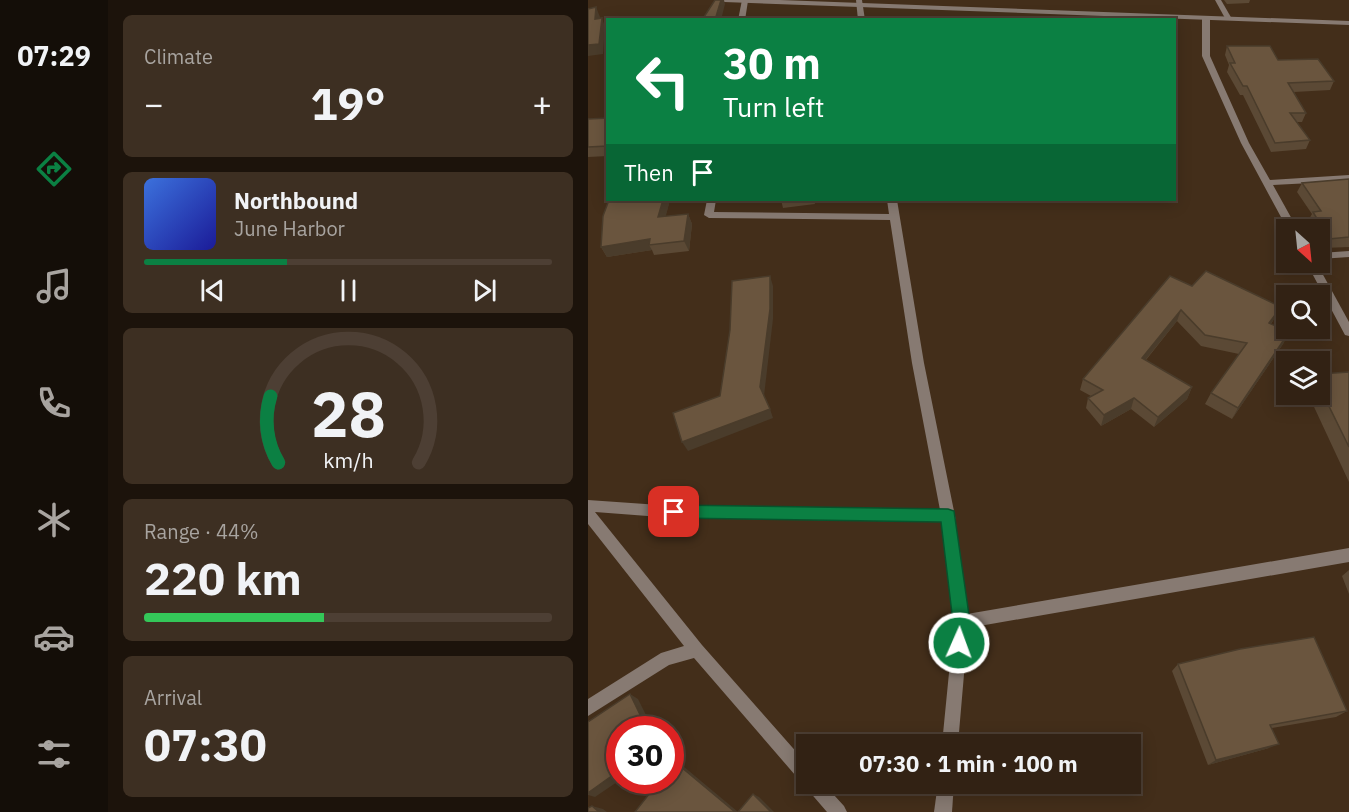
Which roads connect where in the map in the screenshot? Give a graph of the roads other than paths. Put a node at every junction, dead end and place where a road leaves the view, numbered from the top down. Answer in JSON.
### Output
{"nodes":[{"id":1,"x":724,"y":0,"type":"edge"},
{"id":2,"x":1218,"y":0,"type":"edge"},
{"id":3,"x":744,"y":1,"type":"edge"},
{"id":4,"x":859,"y":3,"type":"edge"},
{"id":5,"x":741,"y":18,"type":"edge"},
{"id":6,"x":862,"y":18,"type":"edge"},
{"id":7,"x":1206,"y":18,"type":"junction"},
{"id":8,"x":1228,"y":19,"type":"junction"},
{"id":9,"x":1349,"y":23,"type":"edge"},
{"id":10,"x":1349,"y":178,"type":"edge"},
{"id":11,"x":1267,"y":183,"type":"junction"},
{"id":12,"x":711,"y":201,"type":"edge"},
{"id":13,"x":892,"y":201,"type":"edge"},
{"id":14,"x":895,"y":217,"type":"junction"},
{"id":15,"x":1287,"y":219,"type":"edge"},
{"id":16,"x":1349,"y":254,"type":"edge"},
{"id":17,"x":1330,"y":255,"type":"edge"},
{"id":18,"x":1317,"y":273,"type":"edge"},
{"id":19,"x":1349,"y":332,"type":"edge"},
{"id":20,"x":588,"y":506,"type":"edge"},
{"id":21,"x":588,"y":514,"type":"edge"},
{"id":22,"x":948,"y":516,"type":"junction"},
{"id":23,"x":1349,"y":555,"type":"edge"},
{"id":24,"x":961,"y":622,"type":"junction"},
{"id":25,"x":697,"y":650,"type":"junction"},
{"id":26,"x":588,"y":708,"type":"edge"},
{"id":27,"x":951,"y":734,"type":"edge"},
{"id":28,"x":796,"y":764,"type":"edge"},
{"id":29,"x":821,"y":794,"type":"edge"},
{"id":30,"x":945,"y":794,"type":"edge"},
{"id":31,"x":837,"y":812,"type":"edge"},
{"id":32,"x":943,"y":812,"type":"edge"}],
"edges":[{"from":1,"to":3,"type":"street"},
{"from":2,"to":8,"type":"street"},
{"from":3,"to":4,"type":"street"},
{"from":3,"to":5,"type":"street"},
{"from":4,"to":6,"type":"street"},
{"from":4,"to":7,"type":"street"},
{"from":7,"to":8,"type":"street"},
{"from":7,"to":11,"type":"street"},
{"from":8,"to":9,"type":"street"},
{"from":10,"to":11,"type":"street"},
{"from":11,"to":15,"type":"street"},
{"from":12,"to":14,"type":"street"},
{"from":13,"to":14,"type":"street"},
{"from":14,"to":22,"type":"street"},
{"from":16,"to":17,"type":"street"},
{"from":18,"to":19,"type":"street"},
{"from":20,"to":22,"type":"street"},
{"from":21,"to":25,"type":"street"},
{"from":22,"to":24,"type":"street"},
{"from":23,"to":24,"type":"street"},
{"from":24,"to":27,"type":"street"},
{"from":25,"to":26,"type":"street"},
{"from":25,"to":28,"type":"street"},
{"from":29,"to":31,"type":"street"},
{"from":30,"to":32,"type":"street"}]}
